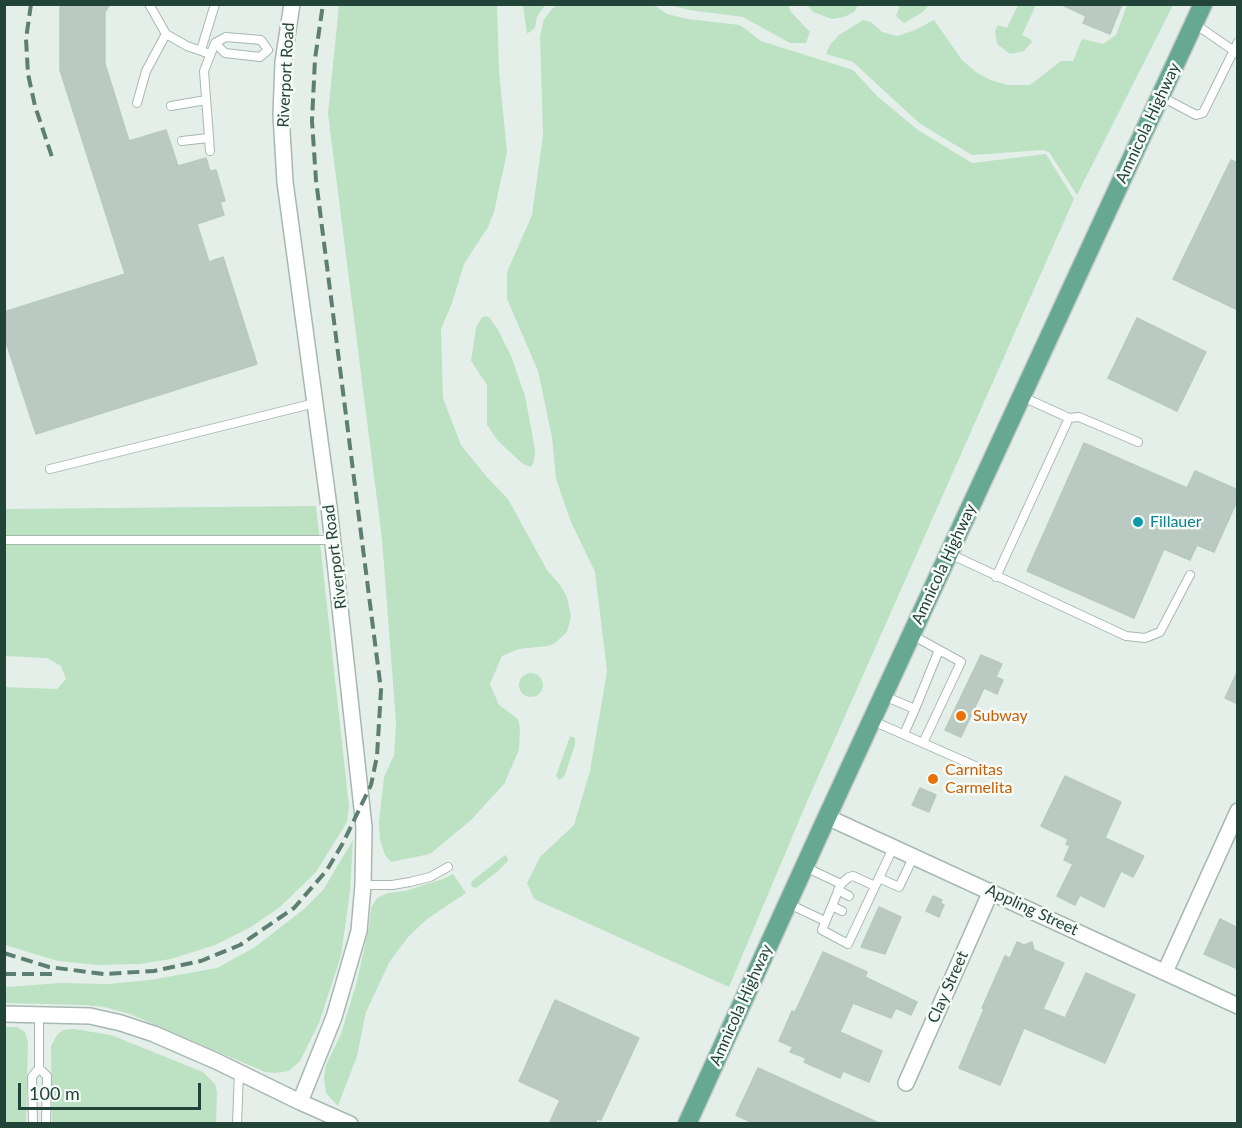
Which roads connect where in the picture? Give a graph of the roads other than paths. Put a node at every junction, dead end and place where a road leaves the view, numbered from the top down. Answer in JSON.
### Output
{"nodes":[{"id":1,"x":150,"y":4,"type":"edge"},
{"id":2,"x":215,"y":4,"type":"edge"},
{"id":3,"x":292,"y":4,"type":"edge"},
{"id":4,"x":1203,"y":4,"type":"edge"},
{"id":5,"x":1194,"y":23,"type":"junction"},
{"id":6,"x":166,"y":34,"type":"junction"},
{"id":7,"x":1238,"y":42,"type":"edge"},
{"id":8,"x":215,"y":43,"type":"junction"},
{"id":9,"x":201,"y":50,"type":"junction"},
{"id":10,"x":268,"y":50,"type":"junction"},
{"id":11,"x":1235,"y":52,"type":"edge"},
{"id":12,"x":210,"y":54,"type":"junction"},
{"id":13,"x":284,"y":57,"type":"junction"},
{"id":14,"x":1160,"y":96,"type":"junction"},
{"id":15,"x":206,"y":100,"type":"junction"},
{"id":16,"x":137,"y":104,"type":"dead end"},
{"id":17,"x":171,"y":106,"type":"dead end"},
{"id":18,"x":208,"y":138,"type":"junction"},
{"id":19,"x":182,"y":141,"type":"dead end"},
{"id":20,"x":210,"y":151,"type":"dead end"},
{"id":21,"x":1021,"y":396,"type":"junction"},
{"id":22,"x":315,"y":403,"type":"junction"},
{"id":23,"x":1069,"y":418,"type":"junction"},
{"id":24,"x":1138,"y":442,"type":"dead end"},
{"id":25,"x":50,"y":469,"type":"dead end"},
{"id":26,"x":4,"y":540,"type":"edge"},
{"id":27,"x":333,"y":540,"type":"junction"},
{"id":28,"x":948,"y":554,"type":"junction"},
{"id":29,"x":1190,"y":575,"type":"dead end"},
{"id":30,"x":996,"y":577,"type":"junction"},
{"id":31,"x":911,"y":634,"type":"junction"},
{"id":32,"x":939,"y":650,"type":"junction"},
{"id":33,"x":884,"y":696,"type":"junction"},
{"id":34,"x":915,"y":709,"type":"junction"},
{"id":35,"x":872,"y":720,"type":"junction"},
{"id":36,"x":904,"y":734,"type":"junction"},
{"id":37,"x":923,"y":743,"type":"junction"},
{"id":38,"x":991,"y":773,"type":"dead end"},
{"id":39,"x":1238,"y":811,"type":"edge"},
{"id":40,"x":826,"y":817,"type":"junction"},
{"id":41,"x":893,"y":848,"type":"junction"},
{"id":42,"x":913,"y":858,"type":"junction"},
{"id":43,"x":448,"y":867,"type":"dead end"},
{"id":44,"x":804,"y":867,"type":"junction"},
{"id":45,"x":879,"y":878,"type":"junction"},
{"id":46,"x":363,"y":885,"type":"junction"},
{"id":47,"x":875,"y":886,"type":"junction"},
{"id":48,"x":839,"y":887,"type":"junction"},
{"id":49,"x":991,"y":891,"type":"junction"},
{"id":50,"x":849,"y":896,"type":"dead end"},
{"id":51,"x":787,"y":903,"type":"junction"},
{"id":52,"x":831,"y":906,"type":"junction"},
{"id":53,"x":842,"y":911,"type":"dead end"},
{"id":54,"x":825,"y":921,"type":"junction"},
{"id":55,"x":1166,"y":972,"type":"junction"},
{"id":56,"x":1238,"y":1006,"type":"edge"},
{"id":57,"x":4,"y":1014,"type":"edge"},
{"id":58,"x":39,"y":1015,"type":"junction"},
{"id":59,"x":39,"y":1068,"type":"junction"},
{"id":60,"x":239,"y":1072,"type":"junction"},
{"id":61,"x":906,"y":1083,"type":"dead end"},
{"id":62,"x":300,"y":1102,"type":"junction"},
{"id":63,"x":692,"y":1122,"type":"edge"},
{"id":64,"x":33,"y":1124,"type":"edge"},
{"id":65,"x":46,"y":1124,"type":"edge"},
{"id":66,"x":237,"y":1124,"type":"edge"},
{"id":67,"x":350,"y":1124,"type":"edge"}],
"edges":[{"from":1,"to":6,"type":"lane"},
{"from":2,"to":9,"type":"lane"},
{"from":3,"to":13,"type":"street","name":"Riverport Road"},
{"from":4,"to":5,"type":"main road","name":"Amnicola Highway"},
{"from":5,"to":11,"type":"lane"},
{"from":5,"to":14,"type":"main road","name":"Amnicola Highway"},
{"from":6,"to":9,"type":"lane"},
{"from":6,"to":16,"type":"lane"},
{"from":7,"to":11,"type":"lane"},
{"from":8,"to":10,"type":"lane"},
{"from":8,"to":10,"type":"lane"},
{"from":8,"to":12,"type":"lane"},
{"from":9,"to":12,"type":"lane"},
{"from":10,"to":13,"type":"lane"},
{"from":11,"to":14,"type":"lane"},
{"from":12,"to":15,"type":"lane"},
{"from":13,"to":22,"type":"street","name":"Riverport Road"},
{"from":14,"to":21,"type":"main road","name":"Amnicola Highway"},
{"from":15,"to":17,"type":"lane"},
{"from":15,"to":18,"type":"lane"},
{"from":18,"to":19,"type":"lane"},
{"from":18,"to":20,"type":"lane"},
{"from":21,"to":23,"type":"lane"},
{"from":21,"to":28,"type":"main road","name":"Amnicola Highway"},
{"from":22,"to":25,"type":"lane"},
{"from":22,"to":27,"type":"street","name":"Riverport Road"},
{"from":23,"to":24,"type":"lane"},
{"from":23,"to":30,"type":"lane"},
{"from":26,"to":27,"type":"lane"},
{"from":27,"to":46,"type":"street","name":"Riverport Road"},
{"from":28,"to":30,"type":"lane"},
{"from":28,"to":31,"type":"main road","name":"Amnicola Highway"},
{"from":29,"to":30,"type":"lane"},
{"from":31,"to":32,"type":"lane"},
{"from":31,"to":33,"type":"main road","name":"Amnicola Highway"},
{"from":32,"to":34,"type":"lane"},
{"from":32,"to":37,"type":"lane"},
{"from":33,"to":34,"type":"lane"},
{"from":33,"to":35,"type":"main road","name":"Amnicola Highway"},
{"from":34,"to":36,"type":"lane"},
{"from":35,"to":36,"type":"lane"},
{"from":35,"to":40,"type":"main road","name":"Amnicola Highway"},
{"from":36,"to":37,"type":"lane"},
{"from":37,"to":38,"type":"lane"},
{"from":39,"to":55,"type":"street"},
{"from":40,"to":41,"type":"street","name":"Appling Street"},
{"from":40,"to":44,"type":"main road","name":"Amnicola Highway"},
{"from":41,"to":42,"type":"street","name":"Appling Street"},
{"from":41,"to":45,"type":"lane"},
{"from":42,"to":45,"type":"lane"},
{"from":42,"to":49,"type":"street","name":"Appling Street"},
{"from":43,"to":46,"type":"lane"},
{"from":44,"to":48,"type":"lane"},
{"from":44,"to":51,"type":"main road","name":"Amnicola Highway"},
{"from":45,"to":47,"type":"lane"},
{"from":46,"to":62,"type":"street","name":"Riverport Road"},
{"from":47,"to":48,"type":"lane"},
{"from":47,"to":54,"type":"lane"},
{"from":48,"to":50,"type":"lane"},
{"from":48,"to":52,"type":"lane"},
{"from":49,"to":55,"type":"street","name":"Appling Street"},
{"from":49,"to":61,"type":"street","name":"Clay Street"},
{"from":51,"to":54,"type":"lane"},
{"from":51,"to":63,"type":"main road","name":"Amnicola Highway"},
{"from":52,"to":53,"type":"lane"},
{"from":52,"to":54,"type":"lane"},
{"from":55,"to":56,"type":"street","name":"Appling Street"},
{"from":57,"to":58,"type":"street"},
{"from":58,"to":59,"type":"lane"},
{"from":58,"to":60,"type":"street"},
{"from":59,"to":64,"type":"lane"},
{"from":59,"to":65,"type":"lane"},
{"from":60,"to":62,"type":"street"},
{"from":60,"to":66,"type":"lane"},
{"from":62,"to":67,"type":"street"}]}
